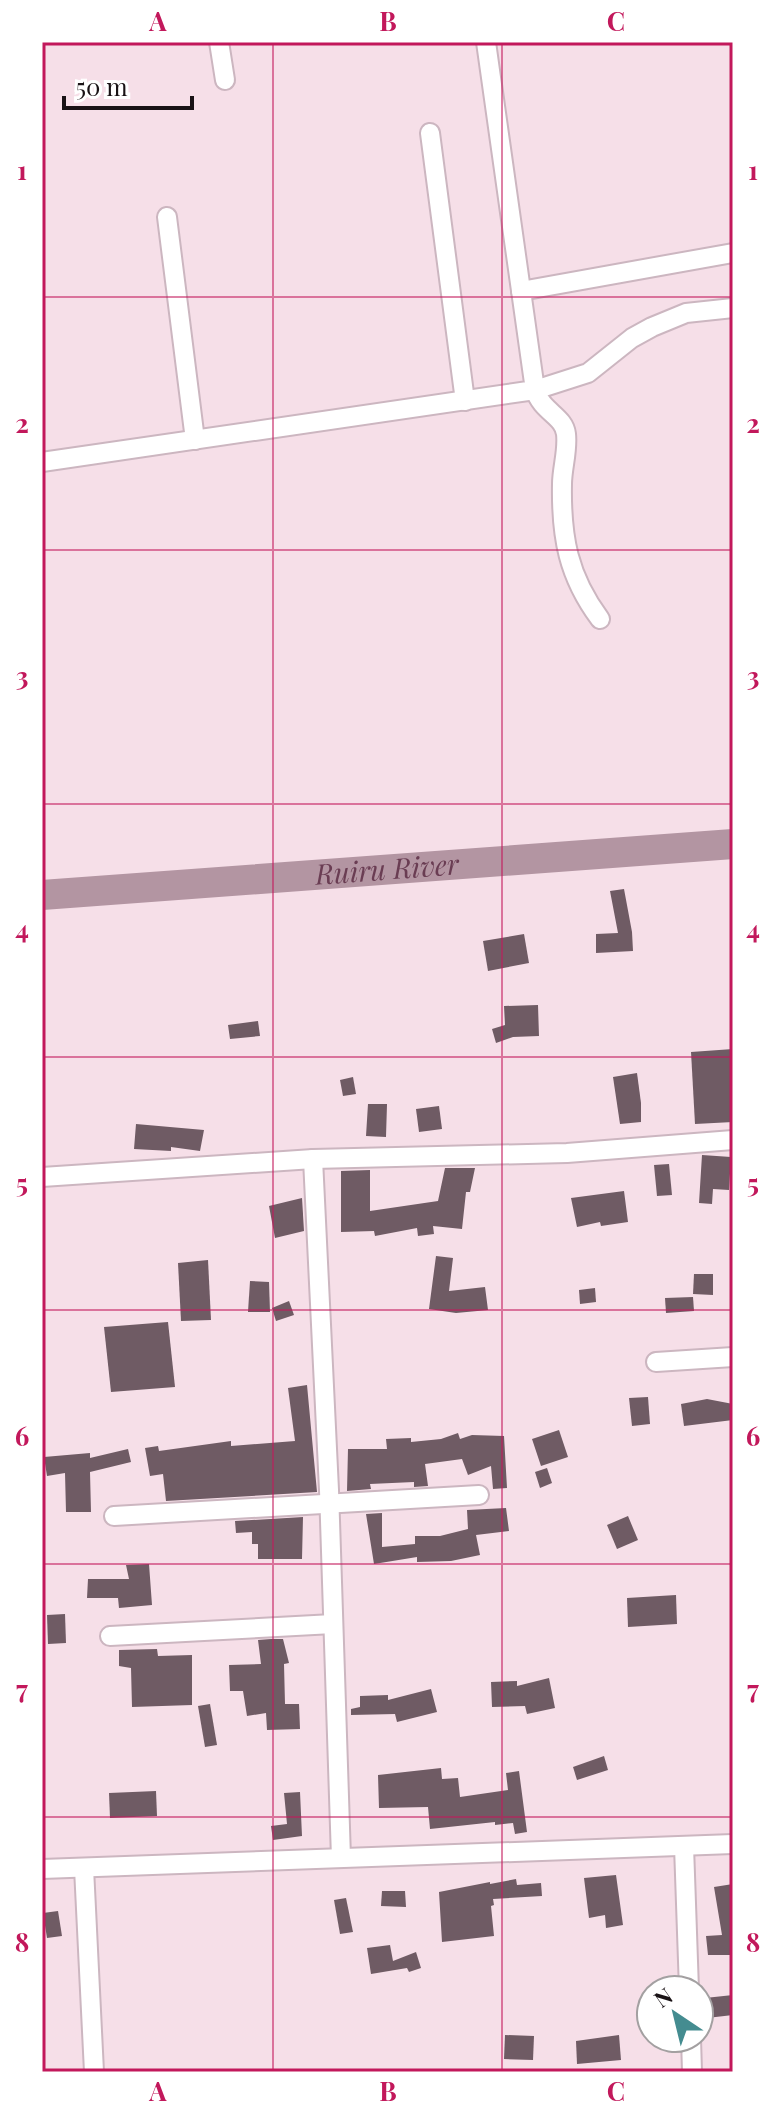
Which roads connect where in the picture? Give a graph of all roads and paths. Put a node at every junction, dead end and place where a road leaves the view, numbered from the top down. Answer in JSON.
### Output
{"nodes":[{"id":1,"x":219,"y":42,"type":"edge"},
{"id":2,"x":486,"y":42,"type":"edge"},
{"id":3,"x":225,"y":80,"type":"dead end"},
{"id":4,"x":430,"y":133,"type":"dead end"},
{"id":5,"x":167,"y":217,"type":"dead end"},
{"id":6,"x":733,"y":253,"type":"edge"},
{"id":7,"x":521,"y":291,"type":"junction"},
{"id":8,"x":733,"y":308,"type":"edge"},
{"id":9,"x":535,"y":390,"type":"junction"},
{"id":10,"x":465,"y":401,"type":"junction"},
{"id":11,"x":195,"y":440,"type":"junction"},
{"id":12,"x":42,"y":462,"type":"edge"},
{"id":13,"x":600,"y":619,"type":"dead end"},
{"id":14,"x":733,"y":1140,"type":"edge"},
{"id":15,"x":313,"y":1159,"type":"junction"},
{"id":16,"x":42,"y":1177,"type":"edge"},
{"id":17,"x":733,"y":1357,"type":"edge"},
{"id":18,"x":656,"y":1362,"type":"dead end"},
{"id":19,"x":479,"y":1495,"type":"dead end"},
{"id":20,"x":329,"y":1506,"type":"junction"},
{"id":21,"x":114,"y":1516,"type":"dead end"},
{"id":22,"x":333,"y":1624,"type":"junction"},
{"id":23,"x":110,"y":1636,"type":"dead end"},
{"id":24,"x":733,"y":1844,"type":"edge"},
{"id":25,"x":684,"y":1846,"type":"junction"},
{"id":26,"x":341,"y":1858,"type":"junction"},
{"id":27,"x":84,"y":1868,"type":"junction"},
{"id":28,"x":42,"y":1869,"type":"edge"},
{"id":29,"x":688,"y":1974,"type":"edge"},
{"id":30,"x":94,"y":2072,"type":"edge"}],
"edges":[{"from":1,"to":3,"type":"street"},
{"from":2,"to":7,"type":"street"},
{"from":4,"to":10,"type":"street"},
{"from":5,"to":11,"type":"street"},
{"from":6,"to":7,"type":"street"},
{"from":7,"to":9,"type":"street"},
{"from":8,"to":9,"type":"street"},
{"from":9,"to":10,"type":"street"},
{"from":9,"to":13,"type":"street"},
{"from":10,"to":11,"type":"street"},
{"from":11,"to":12,"type":"street"},
{"from":14,"to":15,"type":"street"},
{"from":15,"to":16,"type":"street"},
{"from":15,"to":20,"type":"street"},
{"from":17,"to":18,"type":"street"},
{"from":19,"to":20,"type":"street"},
{"from":20,"to":21,"type":"street"},
{"from":20,"to":22,"type":"street"},
{"from":22,"to":23,"type":"street"},
{"from":22,"to":26,"type":"street"},
{"from":24,"to":25,"type":"street"},
{"from":25,"to":26,"type":"street"},
{"from":25,"to":29,"type":"street"},
{"from":26,"to":27,"type":"street"},
{"from":27,"to":28,"type":"street"},
{"from":27,"to":30,"type":"street"}]}
